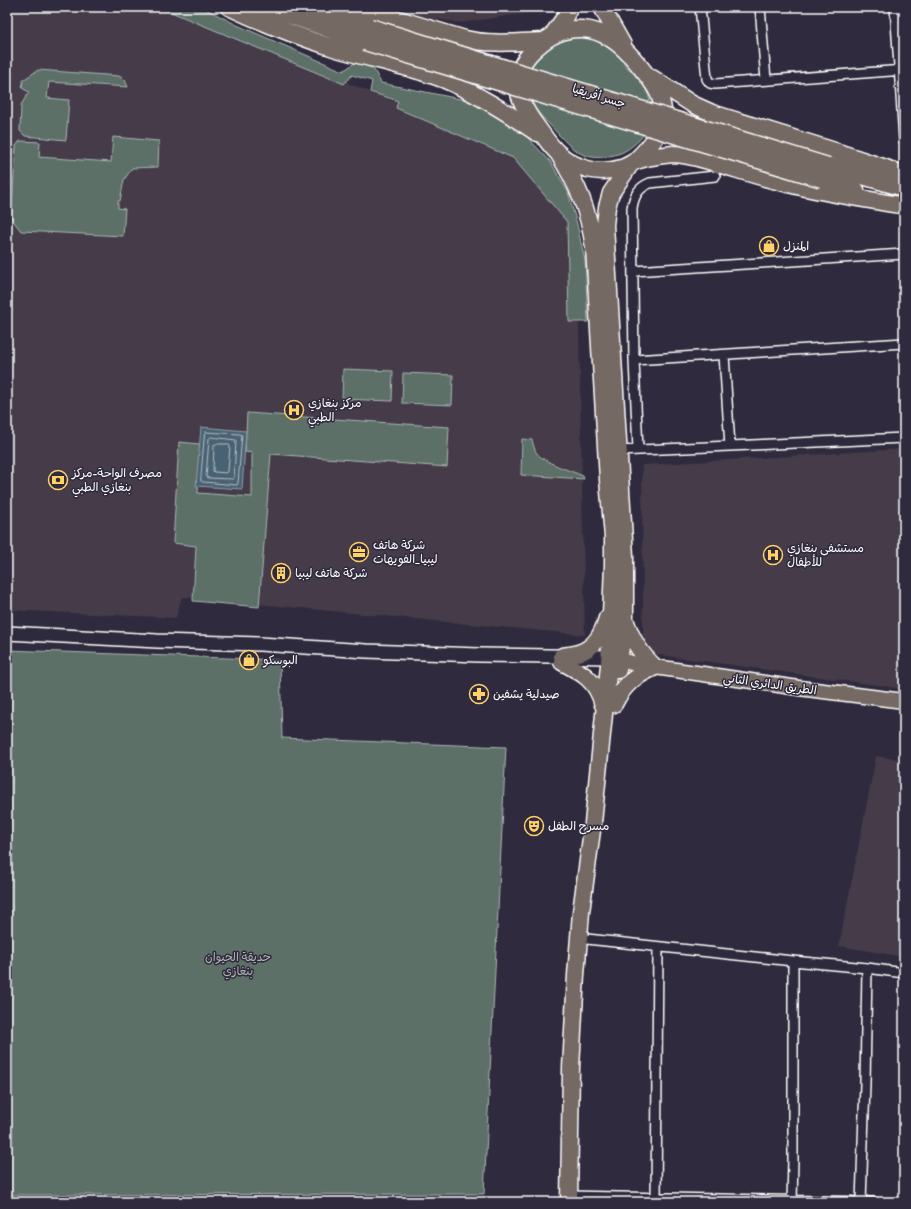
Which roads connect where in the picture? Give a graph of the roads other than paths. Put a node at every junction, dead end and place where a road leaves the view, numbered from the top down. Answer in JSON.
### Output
{"nodes":[{"id":1,"x":229,"y":7,"type":"edge"},
{"id":2,"x":266,"y":7,"type":"edge"},
{"id":3,"x":313,"y":7,"type":"edge"},
{"id":4,"x":358,"y":7,"type":"edge"},
{"id":5,"x":570,"y":7,"type":"edge"},
{"id":6,"x":602,"y":7,"type":"edge"},
{"id":7,"x":700,"y":7,"type":"edge"},
{"id":8,"x":760,"y":7,"type":"edge"},
{"id":9,"x":895,"y":7,"type":"edge"},
{"id":10,"x":368,"y":34,"type":"junction"},
{"id":11,"x":548,"y":37,"type":"junction"},
{"id":12,"x":625,"y":48,"type":"junction"},
{"id":13,"x":902,"y":70,"type":"edge"},
{"id":14,"x":647,"y":75,"type":"junction"},
{"id":15,"x":766,"y":80,"type":"junction"},
{"id":16,"x":546,"y":139,"type":"junction"},
{"id":17,"x":904,"y":140,"type":"edge"},
{"id":18,"x":558,"y":153,"type":"junction"},
{"id":19,"x":632,"y":164,"type":"junction"},
{"id":20,"x":825,"y":172,"type":"junction"},
{"id":21,"x":715,"y":176,"type":"dead end"},
{"id":22,"x":904,"y":176,"type":"edge"},
{"id":23,"x":904,"y":188,"type":"edge"},
{"id":24,"x":902,"y":205,"type":"edge"},
{"id":25,"x":904,"y":254,"type":"edge"},
{"id":26,"x":633,"y":272,"type":"junction"},
{"id":27,"x":904,"y":343,"type":"edge"},
{"id":28,"x":724,"y":355,"type":"junction"},
{"id":29,"x":634,"y":360,"type":"junction"},
{"id":30,"x":904,"y":438,"type":"edge"},
{"id":31,"x":730,"y":446,"type":"junction"},
{"id":32,"x":638,"y":450,"type":"junction"},
{"id":33,"x":618,"y":451,"type":"junction"},
{"id":34,"x":612,"y":601,"type":"junction"},
{"id":35,"x":624,"y":616,"type":"junction"},
{"id":36,"x":7,"y":633,"type":"edge"},
{"id":37,"x":7,"y":640,"type":"edge"},
{"id":38,"x":562,"y":659,"type":"junction"},
{"id":39,"x":614,"y":662,"type":"junction"},
{"id":40,"x":655,"y":667,"type":"junction"},
{"id":41,"x":904,"y":701,"type":"edge"},
{"id":42,"x":609,"y":706,"type":"junction"},
{"id":43,"x":586,"y":939,"type":"junction"},
{"id":44,"x":658,"y":947,"type":"junction"},
{"id":45,"x":793,"y":961,"type":"junction"},
{"id":46,"x":867,"y":968,"type":"junction"},
{"id":47,"x":904,"y":973,"type":"edge"},
{"id":48,"x":574,"y":1199,"type":"edge"},
{"id":49,"x":657,"y":1200,"type":"edge"},
{"id":50,"x":700,"y":1200,"type":"edge"},
{"id":51,"x":792,"y":1201,"type":"edge"},
{"id":52,"x":860,"y":1202,"type":"edge"},
{"id":53,"x":873,"y":1202,"type":"edge"}],
"edges":[{"from":1,"to":16,"type":"highway"},
{"from":2,"to":10,"type":"highway"},
{"from":3,"to":10,"type":"highway"},
{"from":4,"to":11,"type":"highway"},
{"from":5,"to":11,"type":"highway"},
{"from":6,"to":12,"type":"highway"},
{"from":7,"to":15,"type":"street"},
{"from":8,"to":15,"type":"street"},
{"from":9,"to":13,"type":"street"},
{"from":10,"to":20,"type":"highway","name":"جسر أفريقيا","bridge":true},
{"from":11,"to":12,"type":"highway"},
{"from":11,"to":16,"type":"highway"},
{"from":12,"to":14,"type":"highway"},
{"from":13,"to":15,"type":"street"},
{"from":13,"to":17,"type":"street"},
{"from":14,"to":19,"type":"highway"},
{"from":14,"to":22,"type":"highway"},
{"from":16,"to":18,"type":"highway"},
{"from":18,"to":19,"type":"highway"},
{"from":18,"to":34,"type":"highway"},
{"from":19,"to":24,"type":"highway"},
{"from":19,"to":33,"type":"highway"},
{"from":20,"to":23,"type":"highway"},
{"from":20,"to":24,"type":"highway"},
{"from":21,"to":26,"type":"street"},
{"from":25,"to":26,"type":"street"},
{"from":26,"to":29,"type":"street"},
{"from":27,"to":28,"type":"street"},
{"from":28,"to":29,"type":"street"},
{"from":28,"to":31,"type":"street"},
{"from":29,"to":32,"type":"street"},
{"from":30,"to":31,"type":"street"},
{"from":31,"to":32,"type":"street"},
{"from":32,"to":33,"type":"street"},
{"from":33,"to":35,"type":"highway"},
{"from":34,"to":38,"type":"highway"},
{"from":34,"to":39,"type":"highway"},
{"from":35,"to":39,"type":"highway"},
{"from":35,"to":40,"type":"highway"},
{"from":36,"to":38,"type":"main road"},
{"from":37,"to":38,"type":"main road"},
{"from":38,"to":39,"type":"main road"},
{"from":38,"to":42,"type":"highway"},
{"from":39,"to":40,"type":"main road","name":"الطريق الدائري الثاني"},
{"from":39,"to":42,"type":"highway"},
{"from":40,"to":41,"type":"main road","name":"الطريق الدائري الثاني"},
{"from":40,"to":42,"type":"highway"},
{"from":42,"to":43,"type":"highway"},
{"from":42,"to":48,"type":"highway"},
{"from":43,"to":44,"type":"street"},
{"from":43,"to":48,"type":"highway"},
{"from":44,"to":45,"type":"street"},
{"from":44,"to":49,"type":"street"},
{"from":45,"to":46,"type":"street"},
{"from":45,"to":51,"type":"street"},
{"from":46,"to":47,"type":"street"},
{"from":46,"to":52,"type":"street"},
{"from":48,"to":49,"type":"street"},
{"from":49,"to":50,"type":"street"},
{"from":50,"to":51,"type":"street"},
{"from":51,"to":52,"type":"street"},
{"from":52,"to":53,"type":"street"}]}
